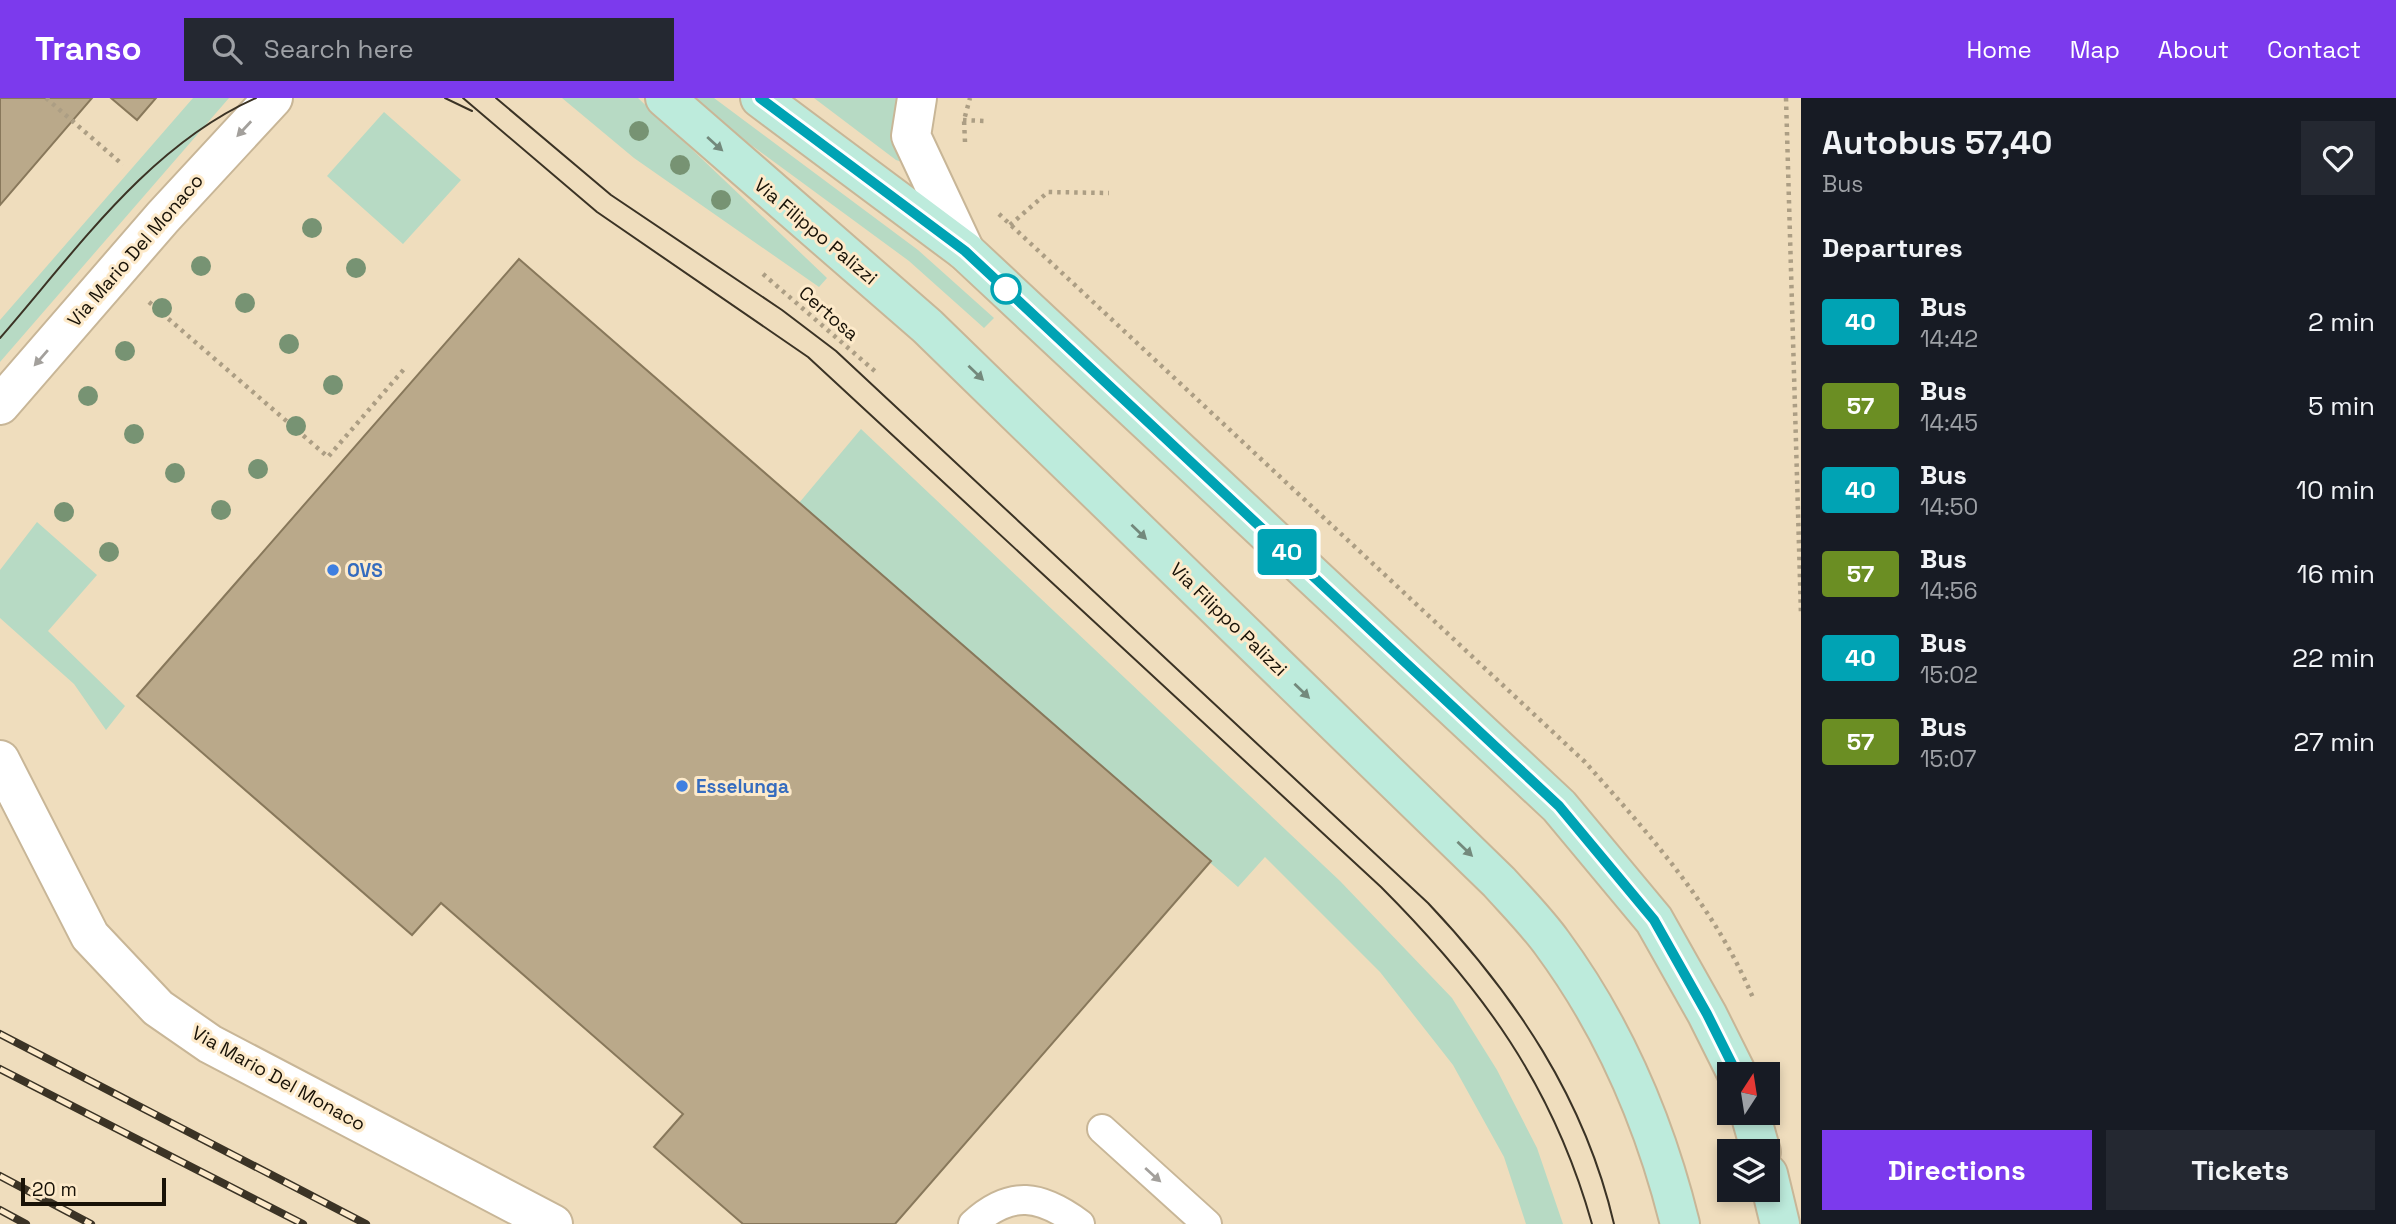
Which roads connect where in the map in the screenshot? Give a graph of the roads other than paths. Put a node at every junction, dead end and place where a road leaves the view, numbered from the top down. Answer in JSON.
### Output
{"nodes":[{"id":1,"x":273,"y":98,"type":"edge"},
{"id":2,"x":665,"y":98,"type":"edge"},
{"id":3,"x":760,"y":98,"type":"edge"},
{"id":4,"x":917,"y":98,"type":"edge"},
{"id":5,"x":965,"y":251,"type":"junction"},
{"id":6,"x":0,"y":405,"type":"edge"},
{"id":7,"x":0,"y":760,"type":"edge"},
{"id":8,"x":1731,"y":1062,"type":"edge"},
{"id":9,"x":1102,"y":1129,"type":"dead end"},
{"id":10,"x":1775,"y":1202,"type":"edge"},
{"id":11,"x":553,"y":1224,"type":"edge"},
{"id":12,"x":973,"y":1224,"type":"edge"},
{"id":13,"x":1080,"y":1224,"type":"edge"},
{"id":14,"x":1207,"y":1224,"type":"edge"},
{"id":15,"x":1680,"y":1224,"type":"edge"},
{"id":16,"x":1780,"y":1224,"type":"edge"}],
"edges":[{"from":1,"to":6,"type":"street","name":"Via Mario Del Monaco","one_way":true},
{"from":2,"to":15,"type":"main road","name":"Via Filippo Palizzi","one_way":true},
{"from":3,"to":5,"type":"main road"},
{"from":4,"to":5,"type":"street"},
{"from":5,"to":8,"type":"main road"},
{"from":7,"to":11,"type":"street","name":"Via Mario Del Monaco"},
{"from":9,"to":14,"type":"lane","one_way":true},
{"from":10,"to":16,"type":"main road"},
{"from":12,"to":13,"type":"lane"}]}
